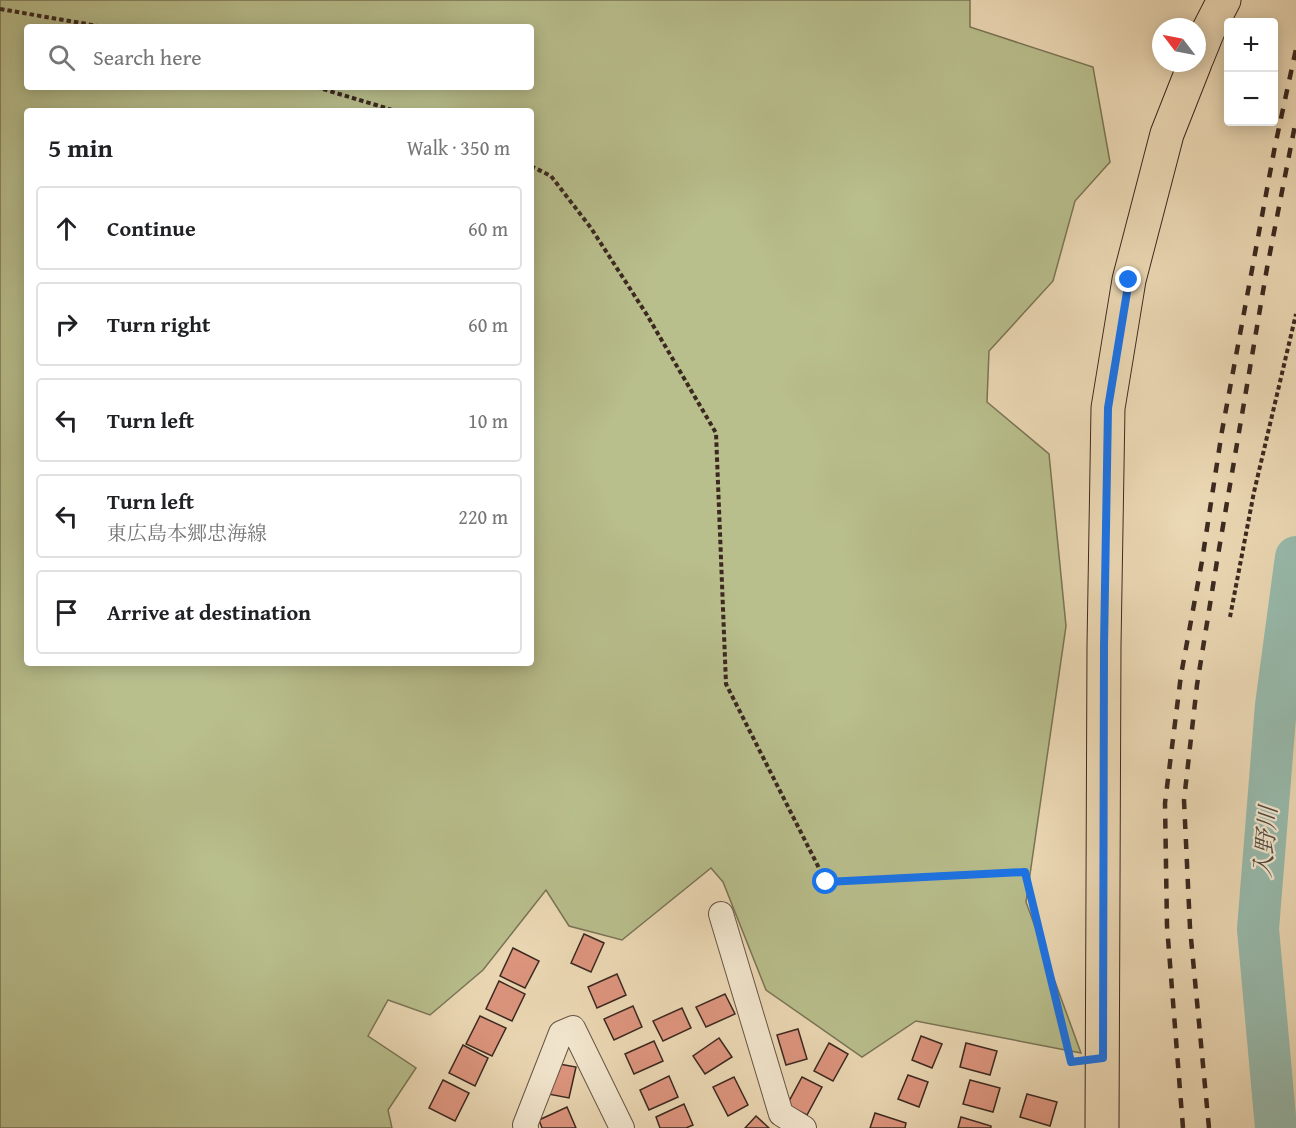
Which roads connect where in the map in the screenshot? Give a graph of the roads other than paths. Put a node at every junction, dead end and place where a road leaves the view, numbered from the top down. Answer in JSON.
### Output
{"nodes":[{"id":1,"x":1224,"y":0,"type":"edge"},
{"id":2,"x":1206,"y":36,"type":"edge"},
{"id":3,"x":1191,"y":72,"type":"edge"},
{"id":4,"x":721,"y":914,"type":"dead end"},
{"id":5,"x":526,"y":1128,"type":"edge"},
{"id":6,"x":622,"y":1128,"type":"edge"},
{"id":7,"x":804,"y":1128,"type":"edge"},
{"id":8,"x":1102,"y":1128,"type":"edge"}],
"edges":[{"from":1,"to":2,"type":"main road"},
{"from":3,"to":8,"type":"main road"},
{"from":4,"to":7,"type":"street"},
{"from":5,"to":6,"type":"street"}]}
